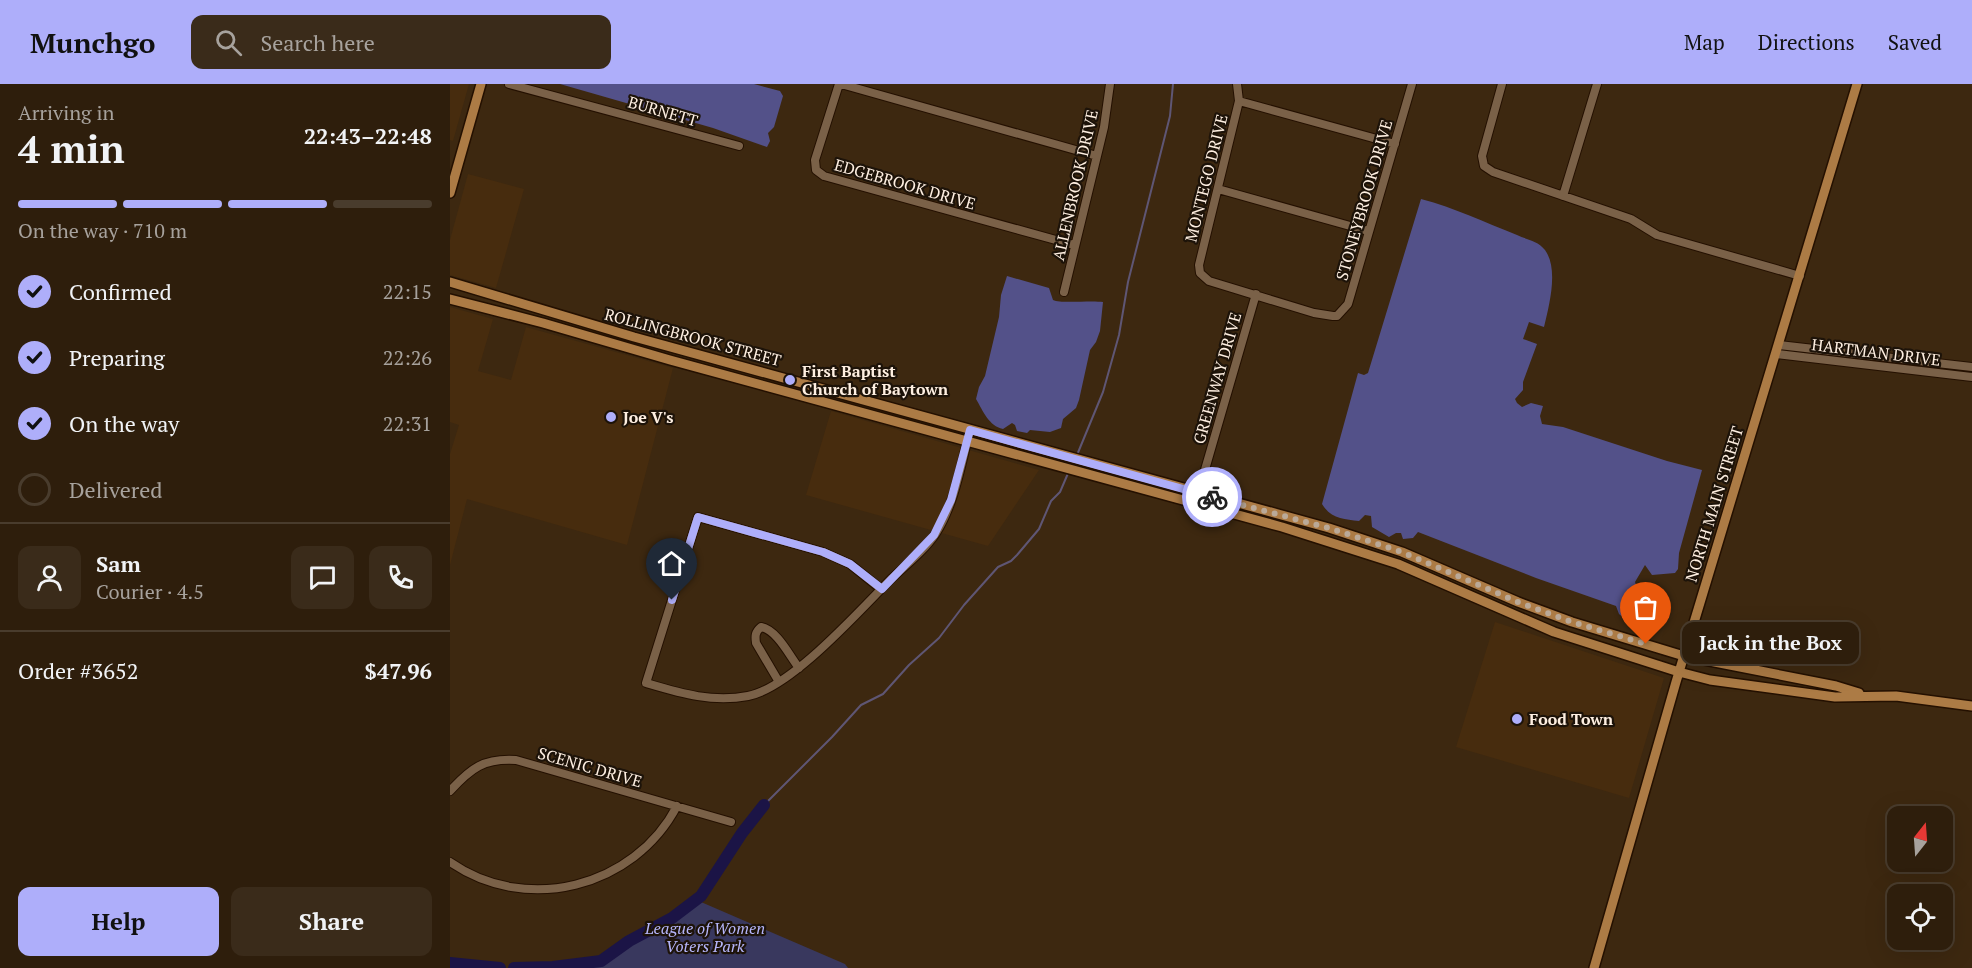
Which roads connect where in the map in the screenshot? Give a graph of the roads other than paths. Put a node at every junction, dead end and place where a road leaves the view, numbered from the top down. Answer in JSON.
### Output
{"nodes":[{"id":1,"x":481,"y":84,"type":"edge"},
{"id":2,"x":509,"y":84,"type":"edge"},
{"id":3,"x":840,"y":84,"type":"edge"},
{"id":4,"x":1110,"y":84,"type":"edge"},
{"id":5,"x":1237,"y":84,"type":"edge"},
{"id":6,"x":1412,"y":84,"type":"edge"},
{"id":7,"x":1502,"y":84,"type":"edge"},
{"id":8,"x":1596,"y":84,"type":"edge"},
{"id":9,"x":1857,"y":84,"type":"edge"},
{"id":10,"x":1239,"y":100,"type":"junction"},
{"id":11,"x":1395,"y":144,"type":"junction"},
{"id":12,"x":739,"y":146,"type":"dead end"},
{"id":13,"x":1097,"y":156,"type":"junction"},
{"id":14,"x":1218,"y":189,"type":"junction"},
{"id":15,"x":450,"y":193,"type":"edge"},
{"id":16,"x":1563,"y":196,"type":"junction"},
{"id":17,"x":1368,"y":231,"type":"junction"},
{"id":18,"x":1074,"y":245,"type":"junction"},
{"id":19,"x":1800,"y":276,"type":"junction"},
{"id":20,"x":450,"y":282,"type":"edge"},
{"id":21,"x":1064,"y":292,"type":"dead end"},
{"id":22,"x":1256,"y":294,"type":"junction"},
{"id":23,"x":450,"y":299,"type":"edge"},
{"id":24,"x":1778,"y":349,"type":"junction"},
{"id":25,"x":1880,"y":357,"type":"junction"},
{"id":26,"x":1879,"y":366,"type":"junction"},
{"id":27,"x":1971,"y":367,"type":"edge"},
{"id":28,"x":757,"y":370,"type":"junction"},
{"id":29,"x":1971,"y":377,"type":"edge"},
{"id":30,"x":753,"y":382,"type":"junction"},
{"id":31,"x":865,"y":400,"type":"junction"},
{"id":32,"x":862,"y":411,"type":"junction"},
{"id":33,"x":970,"y":430,"type":"junction"},
{"id":34,"x":967,"y":441,"type":"junction"},
{"id":35,"x":1198,"y":493,"type":"junction"},
{"id":36,"x":1195,"y":504,"type":"junction"},
{"id":37,"x":882,"y":589,"type":"junction"},
{"id":38,"x":1684,"y":656,"type":"junction"},
{"id":39,"x":799,"y":668,"type":"junction"},
{"id":40,"x":1679,"y":672,"type":"junction"},
{"id":41,"x":779,"y":682,"type":"junction"},
{"id":42,"x":1864,"y":695,"type":"junction"},
{"id":43,"x":1972,"y":706,"type":"edge"},
{"id":44,"x":450,"y":791,"type":"edge"},
{"id":45,"x":677,"y":806,"type":"junction"},
{"id":46,"x":731,"y":822,"type":"dead end"},
{"id":47,"x":450,"y":862,"type":"edge"},
{"id":48,"x":1594,"y":968,"type":"edge"}],
"edges":[{"from":1,"to":15,"type":"main road"},
{"from":2,"to":12,"type":"street","name":"BURNETT"},
{"from":3,"to":13,"type":"street"},
{"from":3,"to":18,"type":"street","name":"EDGEBROOK DRIVE"},
{"from":4,"to":13,"type":"street","name":"ALLENBROOK DRIVE"},
{"from":5,"to":10,"type":"street","name":"MONTEGO DRIVE"},
{"from":6,"to":11,"type":"street","name":"STONEYBROOK DRIVE"},
{"from":7,"to":16,"type":"street"},
{"from":8,"to":16,"type":"street"},
{"from":9,"to":19,"type":"main road","name":"NORTH MAIN STREET"},
{"from":10,"to":11,"type":"street"},
{"from":10,"to":14,"type":"street","name":"MONTEGO DRIVE"},
{"from":11,"to":17,"type":"street","name":"STONEYBROOK DRIVE"},
{"from":13,"to":18,"type":"street","name":"ALLENBROOK DRIVE"},
{"from":14,"to":17,"type":"street"},
{"from":14,"to":22,"type":"street","name":"MONTEGO DRIVE"},
{"from":16,"to":19,"type":"street"},
{"from":17,"to":22,"type":"street","name":"STONEYBROOK DRIVE"},
{"from":18,"to":21,"type":"street","name":"ALLENBROOK DRIVE"},
{"from":19,"to":24,"type":"main road","name":"NORTH MAIN STREET"},
{"from":20,"to":28,"type":"main road","name":"ROLLINGBROOK STREET"},
{"from":22,"to":35,"type":"street","name":"GREENWAY DRIVE"},
{"from":23,"to":30,"type":"main road","name":"ROLLINGBROOK STREET"},
{"from":24,"to":25,"type":"street","name":"HARTMAN DRIVE"},
{"from":24,"to":26,"type":"street","name":"HARTMAN DRIVE"},
{"from":24,"to":38,"type":"main road","name":"NORTH MAIN STREET"},
{"from":25,"to":26,"type":"street"},
{"from":25,"to":27,"type":"street","name":"HARTMAN DRIVE"},
{"from":26,"to":29,"type":"street","name":"HARTMAN DRIVE"},
{"from":27,"to":29,"type":"street"},
{"from":28,"to":30,"type":"main road"},
{"from":28,"to":31,"type":"main road","name":"ROLLINGBROOK STREET"},
{"from":30,"to":32,"type":"main road","name":"ROLLINGBROOK STREET"},
{"from":31,"to":32,"type":"main road"},
{"from":31,"to":33,"type":"main road","name":"ROLLINGBROOK STREET"},
{"from":32,"to":34,"type":"main road","name":"ROLLINGBROOK STREET"},
{"from":33,"to":34,"type":"street"},
{"from":33,"to":35,"type":"main road","name":"ROLLINGBROOK STREET"},
{"from":34,"to":36,"type":"main road","name":"ROLLINGBROOK STREET"},
{"from":34,"to":37,"type":"street"},
{"from":35,"to":36,"type":"street","name":"GREENWAY DRIVE"},
{"from":35,"to":38,"type":"main road","name":"ROLLINGBROOK STREET"},
{"from":36,"to":40,"type":"main road","name":"ROLLINGBROOK STREET"},
{"from":37,"to":39,"type":"street"},
{"from":37,"to":41,"type":"street"},
{"from":38,"to":40,"type":"main road","name":"NORTH MAIN STREET"},
{"from":38,"to":42,"type":"main road","name":"ROLLINGBROOK STREET"},
{"from":39,"to":41,"type":"street"},
{"from":39,"to":41,"type":"street"},
{"from":40,"to":42,"type":"main road","name":"ROLLINGBROOK STREET"},
{"from":40,"to":48,"type":"main road","name":"NORTH MAIN STREET"},
{"from":42,"to":43,"type":"main road"},
{"from":44,"to":45,"type":"street","name":"SCENIC DRIVE"},
{"from":45,"to":46,"type":"street","name":"SCENIC DRIVE"},
{"from":45,"to":47,"type":"street"}]}
